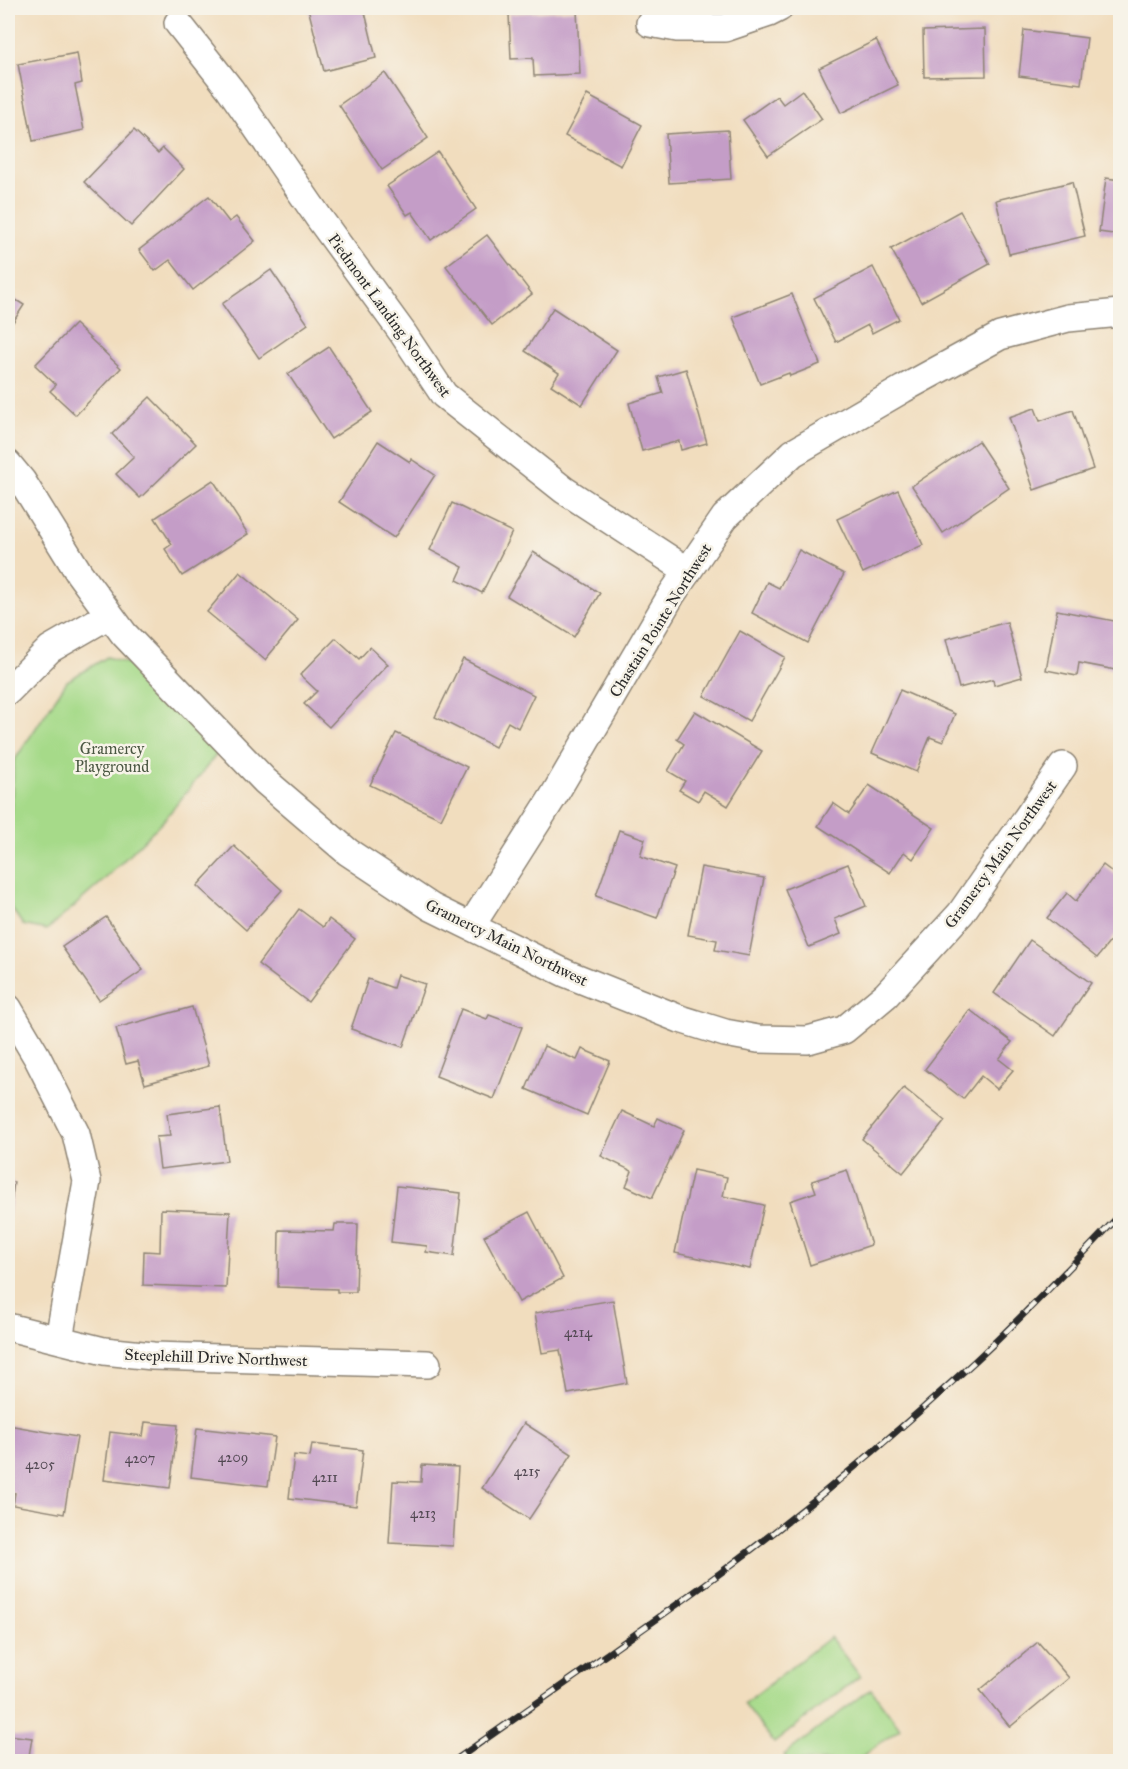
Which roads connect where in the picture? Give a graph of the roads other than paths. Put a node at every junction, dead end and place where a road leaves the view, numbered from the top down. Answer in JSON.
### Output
{"nodes":[{"id":1,"x":779,"y":8,"type":"edge"},
{"id":2,"x":178,"y":23,"type":"dead end"},
{"id":3,"x":650,"y":23,"type":"dead end"},
{"id":4,"x":1120,"y":313,"type":"edge"},
{"id":5,"x":8,"y":464,"type":"edge"},
{"id":6,"x":688,"y":571,"type":"junction"},
{"id":7,"x":109,"y":615,"type":"junction"},
{"id":8,"x":8,"y":692,"type":"edge"},
{"id":9,"x":1063,"y":766,"type":"dead end"},
{"id":10,"x":471,"y":926,"type":"junction"},
{"id":11,"x":8,"y":1008,"type":"edge"},
{"id":12,"x":8,"y":1327,"type":"edge"},
{"id":13,"x":59,"y":1340,"type":"junction"},
{"id":14,"x":427,"y":1364,"type":"dead end"}],
"edges":[{"from":1,"to":3,"type":"street"},
{"from":2,"to":6,"type":"street","name":"Piedmont Landing Northwest"},
{"from":4,"to":6,"type":"street","name":"Chastain Pointe Northwest"},
{"from":5,"to":7,"type":"street","name":"Gramercy Main Northwest"},
{"from":6,"to":10,"type":"street","name":"Chastain Pointe Northwest"},
{"from":7,"to":8,"type":"street"},
{"from":7,"to":10,"type":"street","name":"Gramercy Main Northwest"},
{"from":9,"to":10,"type":"street","name":"Gramercy Main Northwest"},
{"from":11,"to":13,"type":"street"},
{"from":12,"to":13,"type":"street","name":"Steeplehill Drive Northwest"},
{"from":13,"to":14,"type":"street","name":"Steeplehill Drive Northwest"}]}
